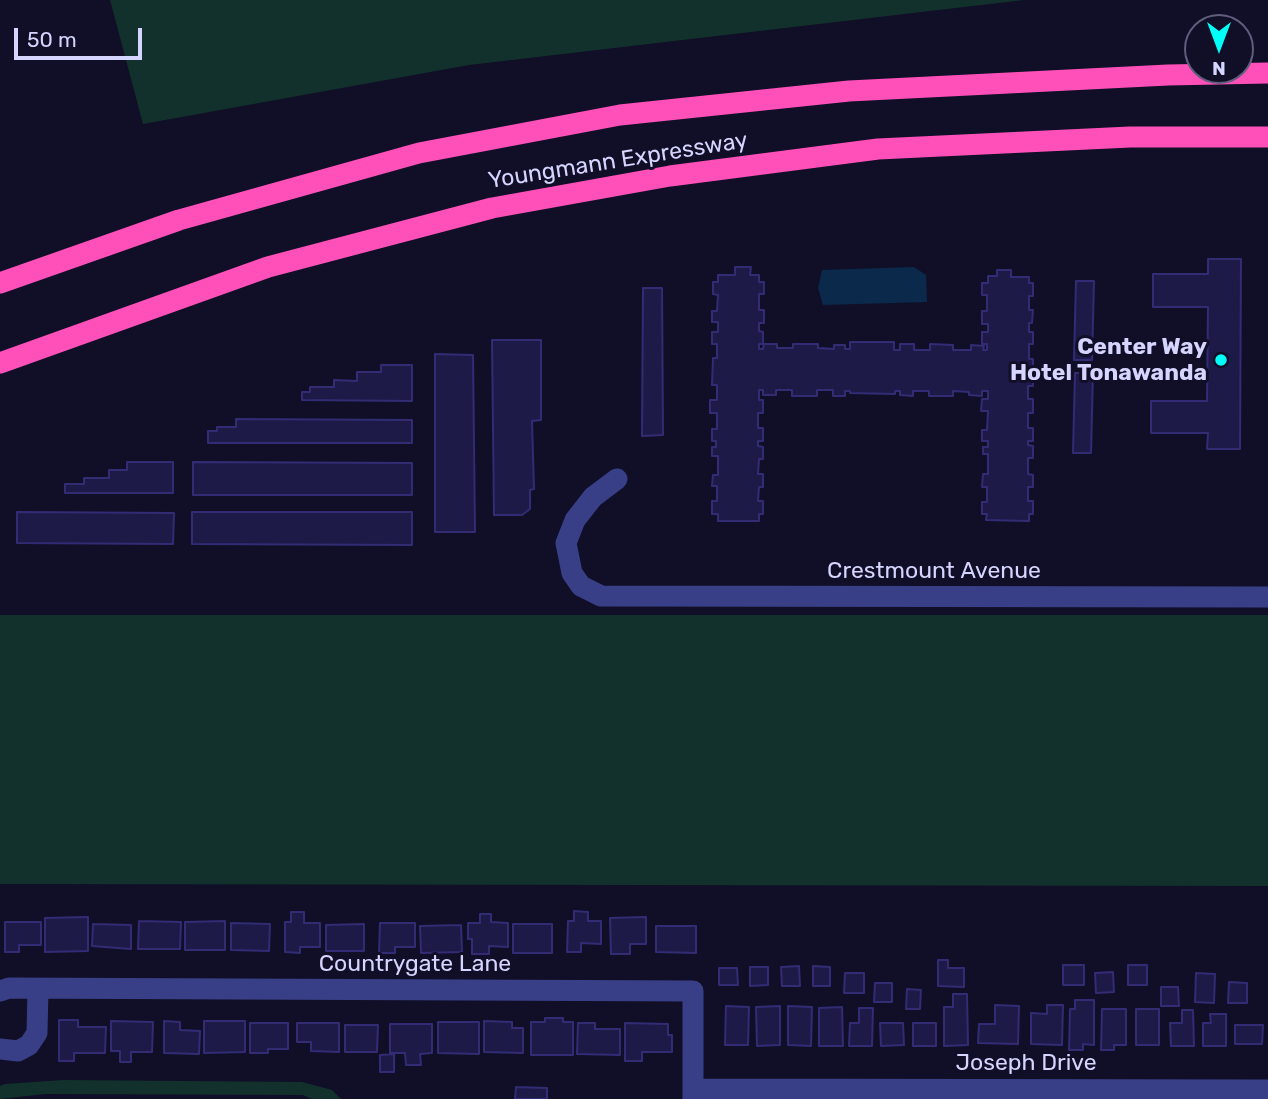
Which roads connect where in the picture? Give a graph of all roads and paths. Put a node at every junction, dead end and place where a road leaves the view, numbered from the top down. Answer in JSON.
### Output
{"nodes":[{"id":1,"x":1268,"y":73,"type":"edge"},
{"id":2,"x":1268,"y":137,"type":"edge"},
{"id":3,"x":0,"y":283,"type":"edge"},
{"id":4,"x":0,"y":363,"type":"edge"},
{"id":5,"x":617,"y":479,"type":"dead end"},
{"id":6,"x":1268,"y":597,"type":"edge"},
{"id":7,"x":38,"y":989,"type":"junction"},
{"id":8,"x":0,"y":991,"type":"edge"},
{"id":9,"x":0,"y":1049,"type":"edge"},
{"id":10,"x":1268,"y":1090,"type":"edge"},
{"id":11,"x":693,"y":1094,"type":"edge"},
{"id":12,"x":993,"y":1094,"type":"edge"}],
"edges":[{"from":1,"to":3,"type":"highway","name":"Youngmann Expressway"},
{"from":2,"to":4,"type":"highway","name":"Youngmann Expressway"},
{"from":5,"to":6,"type":"street","name":"Crestmount Avenue"},
{"from":7,"to":8,"type":"street","name":"Countrygate Lane"},
{"from":7,"to":9,"type":"street"},
{"from":7,"to":11,"type":"street","name":"Countrygate Lane"},
{"from":10,"to":12,"type":"street","name":"Joseph Drive"},
{"from":11,"to":12,"type":"street","name":"Joseph Drive"}]}
